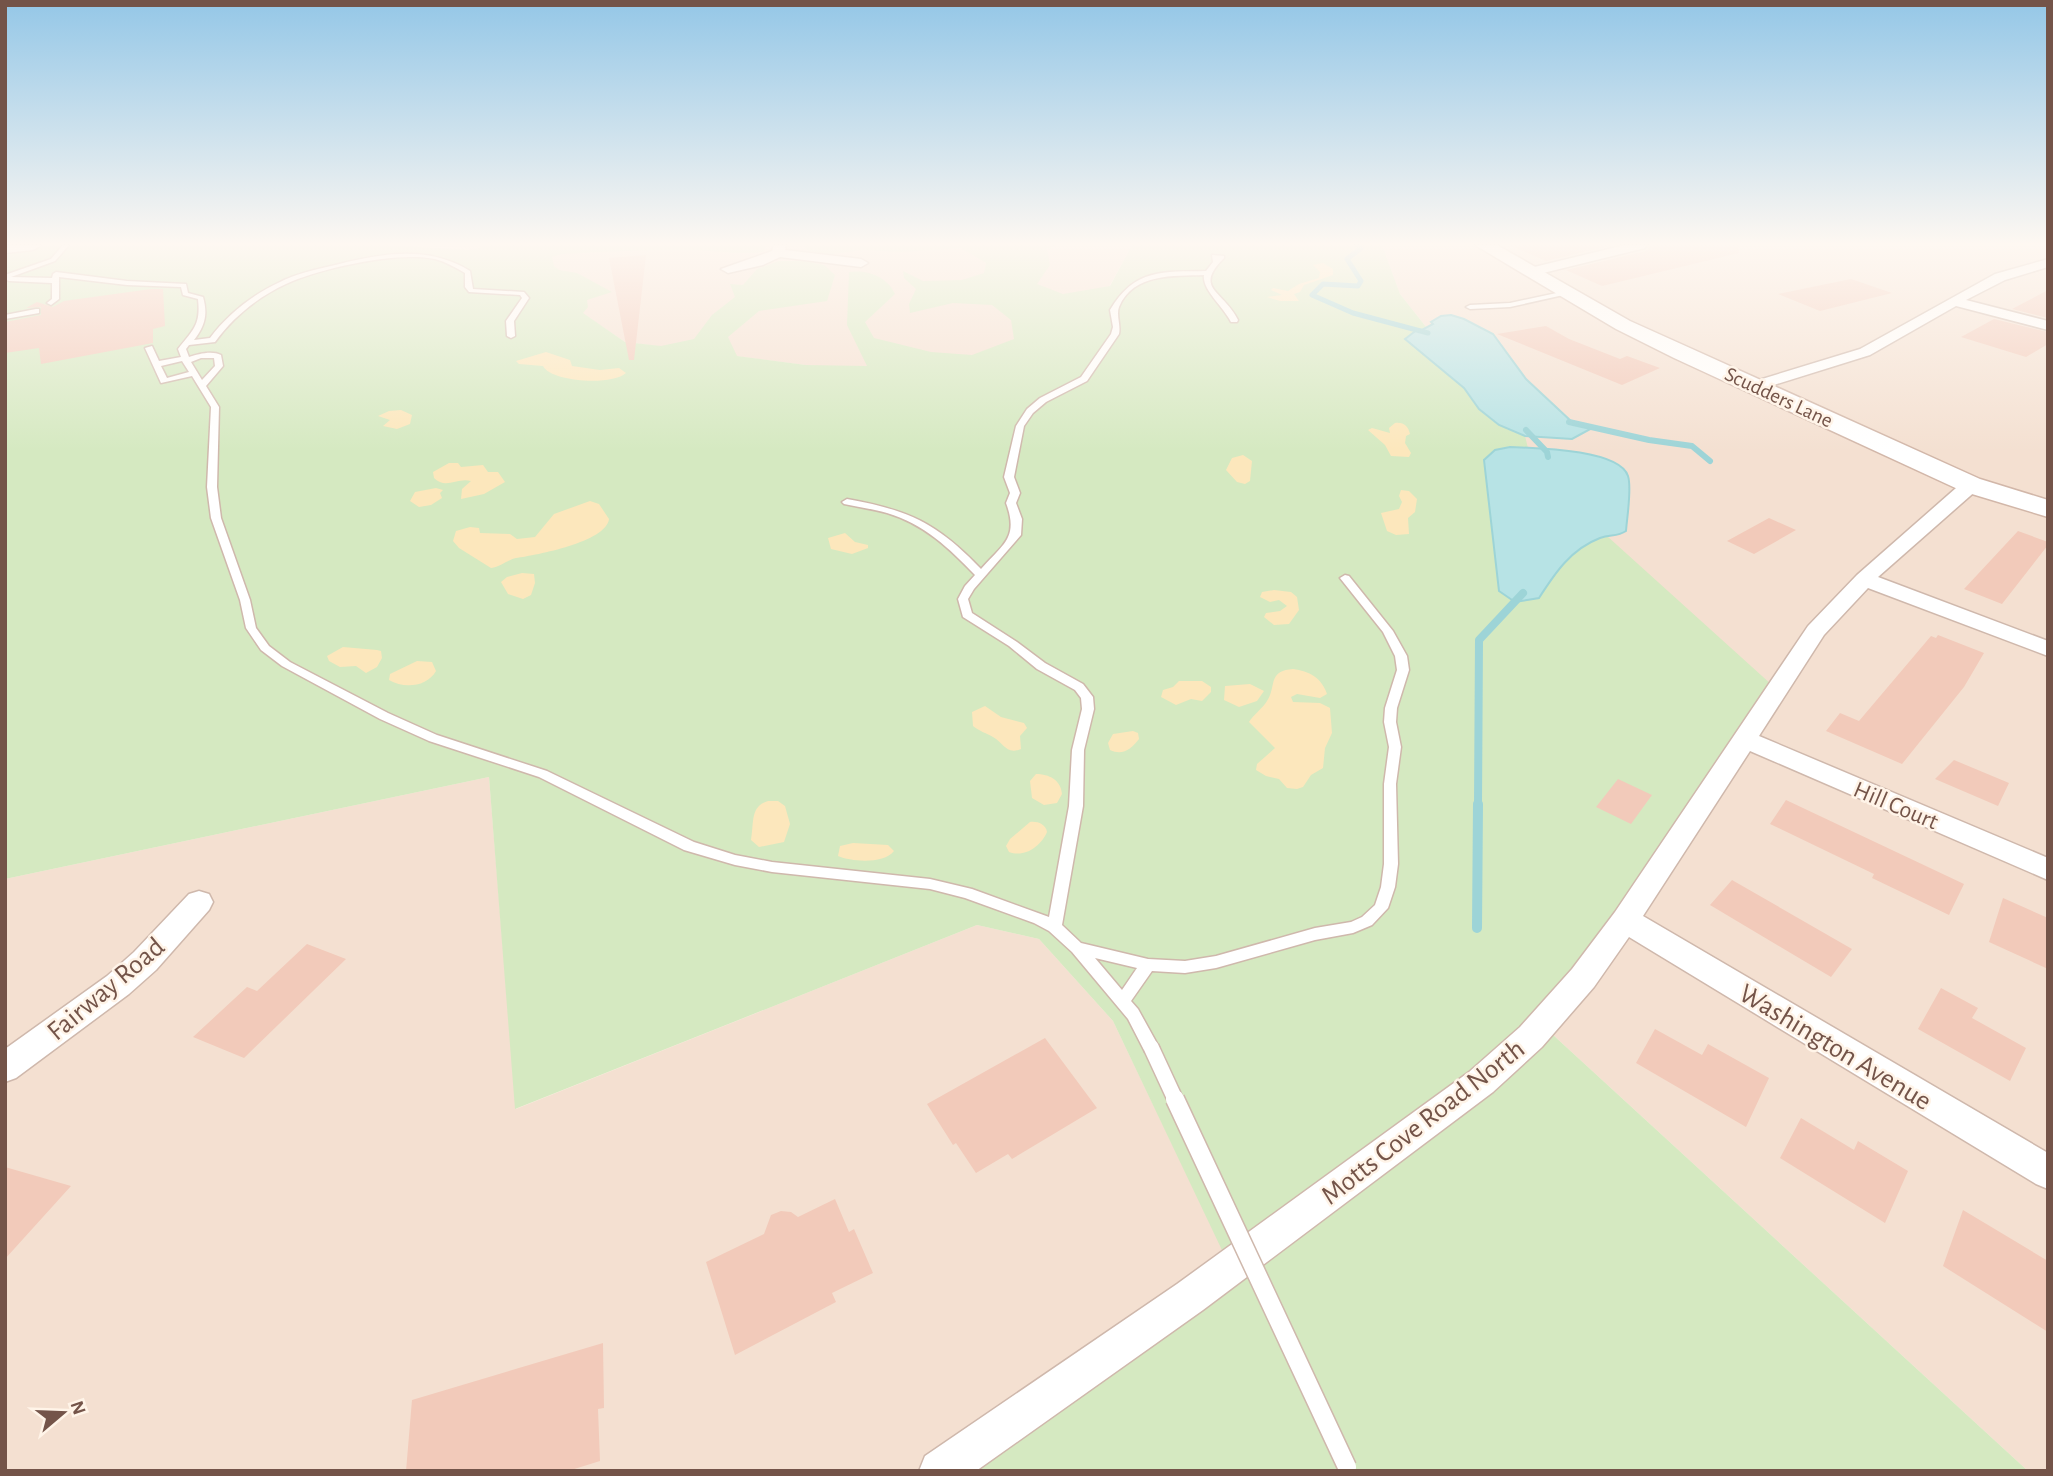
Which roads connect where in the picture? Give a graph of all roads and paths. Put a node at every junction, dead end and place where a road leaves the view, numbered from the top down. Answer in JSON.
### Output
{"nodes":[{"id":1,"x":204,"y":314,"type":"edge"},
{"id":2,"x":237,"y":314,"type":"edge"},
{"id":3,"x":515,"y":314,"type":"edge"},
{"id":4,"x":1115,"y":314,"type":"edge"},
{"id":5,"x":1231,"y":314,"type":"edge"},
{"id":6,"x":1603,"y":314,"type":"edge"},
{"id":7,"x":1932,"y":314,"type":"edge"},
{"id":8,"x":2003,"y":314,"type":"edge"},
{"id":9,"x":1234,"y":320,"type":"dead end"},
{"id":10,"x":2048,"y":326,"type":"edge"},
{"id":11,"x":511,"y":336,"type":"dead end"},
{"id":12,"x":188,"y":342,"type":"junction"},
{"id":13,"x":149,"y":348,"type":"dead end"},
{"id":14,"x":185,"y":360,"type":"junction"},
{"id":15,"x":157,"y":364,"type":"junction"},
{"id":16,"x":196,"y":380,"type":"junction"},
{"id":17,"x":1755,"y":386,"type":"junction"},
{"id":18,"x":1971,"y":485,"type":"junction"},
{"id":19,"x":846,"y":502,"type":"dead end"},
{"id":20,"x":2048,"y":509,"type":"edge"},
{"id":21,"x":981,"y":574,"type":"junction"},
{"id":22,"x":1345,"y":578,"type":"dead end"},
{"id":23,"x":1864,"y":579,"type":"junction"},
{"id":24,"x":2048,"y":649,"type":"edge"},
{"id":25,"x":1745,"y":739,"type":"junction"},
{"id":26,"x":2048,"y":870,"type":"edge"},
{"id":27,"x":199,"y":902,"type":"dead end"},
{"id":28,"x":1625,"y":920,"type":"junction"},
{"id":29,"x":1055,"y":927,"type":"junction"},
{"id":30,"x":1077,"y":948,"type":"junction"},
{"id":31,"x":1148,"y":965,"type":"junction"},
{"id":32,"x":1123,"y":1000,"type":"junction"},
{"id":33,"x":5,"y":1068,"type":"edge"},
{"id":34,"x":2048,"y":1172,"type":"edge"},
{"id":35,"x":1349,"y":1469,"type":"edge"},
{"id":36,"x":940,"y":1471,"type":"edge"}],
"edges":[{"from":1,"to":12,"type":"lane"},
{"from":2,"to":12,"type":"lane"},
{"from":3,"to":11,"type":"lane"},
{"from":4,"to":21,"type":"lane"},
{"from":5,"to":9,"type":"lane"},
{"from":6,"to":17,"type":"street","name":"Scudders Lane"},
{"from":7,"to":17,"type":"street"},
{"from":8,"to":10,"type":"street"},
{"from":12,"to":14,"type":"lane"},
{"from":13,"to":15,"type":"lane"},
{"from":14,"to":15,"type":"lane"},
{"from":14,"to":16,"type":"lane"},
{"from":14,"to":16,"type":"lane"},
{"from":15,"to":16,"type":"lane"},
{"from":16,"to":29,"type":"lane"},
{"from":17,"to":18,"type":"street","name":"Scudders Lane"},
{"from":18,"to":20,"type":"street","name":"Scudders Lane"},
{"from":18,"to":23,"type":"street","name":"Motts Cove Road North"},
{"from":19,"to":21,"type":"lane"},
{"from":21,"to":29,"type":"lane"},
{"from":22,"to":31,"type":"lane"},
{"from":23,"to":24,"type":"street"},
{"from":23,"to":25,"type":"street","name":"Motts Cove Road North"},
{"from":25,"to":26,"type":"street","name":"Hill Court"},
{"from":25,"to":28,"type":"street","name":"Motts Cove Road North"},
{"from":27,"to":33,"type":"street","name":"Fairway Road"},
{"from":28,"to":34,"type":"street","name":"Washington Avenue"},
{"from":28,"to":36,"type":"street","name":"Motts Cove Road North"},
{"from":29,"to":30,"type":"lane"},
{"from":30,"to":31,"type":"lane"},
{"from":30,"to":32,"type":"lane"},
{"from":31,"to":32,"type":"lane"},
{"from":32,"to":35,"type":"lane","bridge":true}]}
